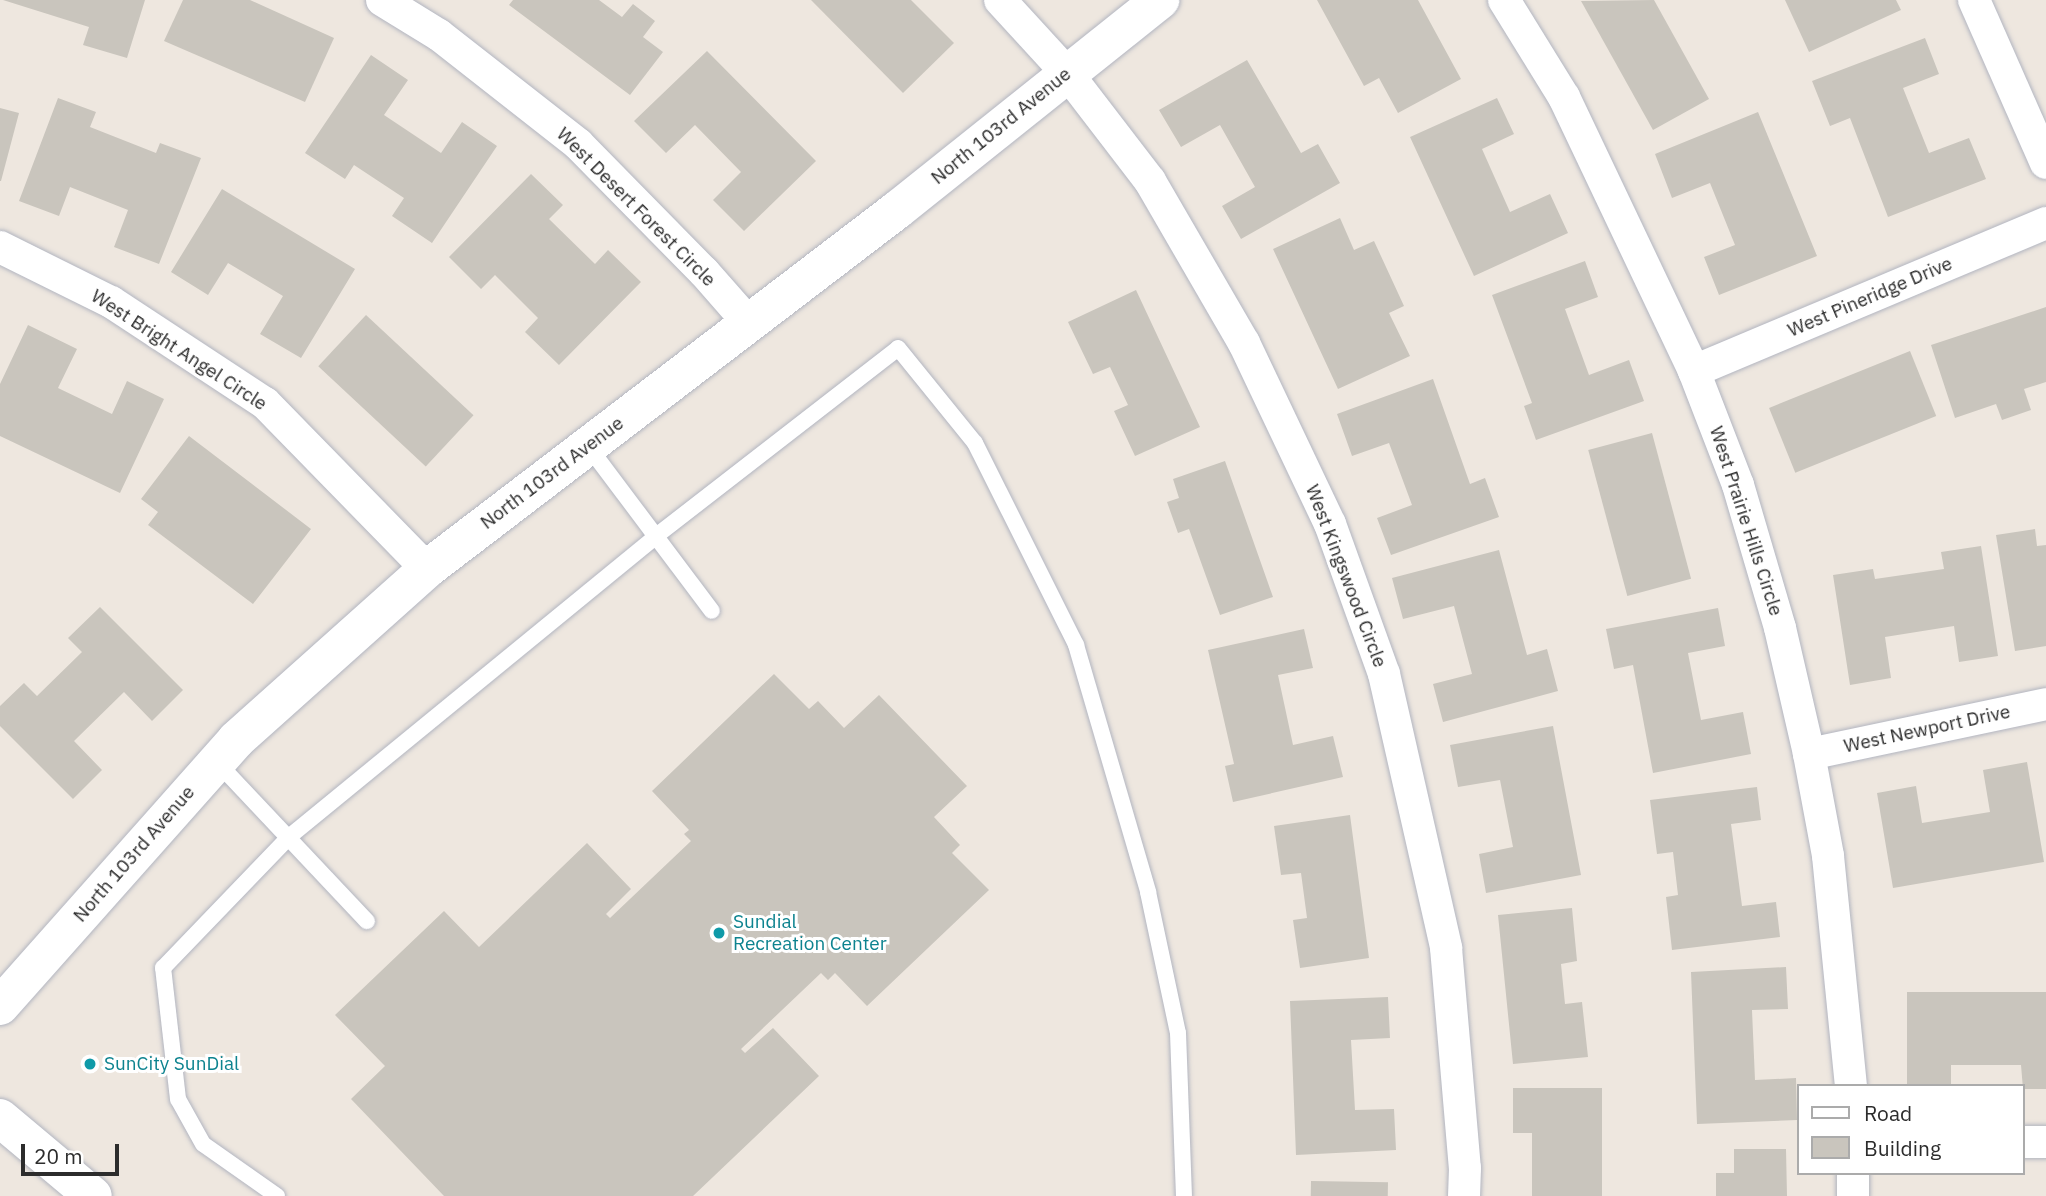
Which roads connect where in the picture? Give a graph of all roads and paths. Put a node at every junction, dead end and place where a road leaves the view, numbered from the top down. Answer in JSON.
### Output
{"nodes":[{"id":1,"x":382,"y":0,"type":"edge"},
{"id":2,"x":1000,"y":0,"type":"edge"},
{"id":3,"x":1160,"y":0,"type":"edge"},
{"id":4,"x":1504,"y":0,"type":"edge"},
{"id":5,"x":1974,"y":0,"type":"edge"},
{"id":6,"x":1066,"y":73,"type":"junction"},
{"id":7,"x":2046,"y":163,"type":"edge"},
{"id":8,"x":2046,"y":223,"type":"edge"},
{"id":9,"x":0,"y":247,"type":"edge"},
{"id":10,"x":748,"y":322,"type":"junction"},
{"id":11,"x":1694,"y":371,"type":"junction"},
{"id":12,"x":588,"y":446,"type":"junction"},
{"id":13,"x":656,"y":536,"type":"junction"},
{"id":14,"x":427,"y":569,"type":"junction"},
{"id":15,"x":712,"y":611,"type":"dead end"},
{"id":16,"x":2046,"y":704,"type":"edge"},
{"id":17,"x":1809,"y":754,"type":"junction"},
{"id":18,"x":216,"y":761,"type":"junction"},
{"id":19,"x":290,"y":836,"type":"junction"},
{"id":20,"x":367,"y":921,"type":"dead end"},
{"id":21,"x":0,"y":1006,"type":"edge"},
{"id":22,"x":1851,"y":1084,"type":"edge"},
{"id":23,"x":0,"y":1118,"type":"edge"},
{"id":24,"x":2025,"y":1142,"type":"edge"},
{"id":25,"x":2046,"y":1142,"type":"edge"},
{"id":26,"x":1853,"y":1175,"type":"edge"},
{"id":27,"x":93,"y":1196,"type":"edge"},
{"id":28,"x":277,"y":1196,"type":"edge"},
{"id":29,"x":1184,"y":1196,"type":"edge"},
{"id":30,"x":1464,"y":1196,"type":"edge"},
{"id":31,"x":1853,"y":1196,"type":"edge"}],
"edges":[{"from":1,"to":10,"type":"street","name":"West Desert Forest Circle"},
{"from":2,"to":6,"type":"street","name":"West Kingswood Circle"},
{"from":3,"to":6,"type":"street","name":"North 103rd Avenue"},
{"from":4,"to":11,"type":"street","name":"West Prairie Hills Circle"},
{"from":5,"to":7,"type":"street"},
{"from":6,"to":10,"type":"street","name":"North 103rd Avenue"},
{"from":6,"to":30,"type":"street","name":"West Kingswood Circle"},
{"from":8,"to":11,"type":"street","name":"West Pineridge Drive"},
{"from":9,"to":14,"type":"street","name":"West Bright Angel Circle"},
{"from":10,"to":12,"type":"street","name":"North 103rd Avenue"},
{"from":11,"to":17,"type":"street","name":"West Prairie Hills Circle"},
{"from":12,"to":13,"type":"lane"},
{"from":12,"to":14,"type":"street","name":"North 103rd Avenue"},
{"from":13,"to":15,"type":"lane"},
{"from":13,"to":19,"type":"lane"},
{"from":13,"to":29,"type":"lane"},
{"from":14,"to":18,"type":"street","name":"North 103rd Avenue"},
{"from":16,"to":17,"type":"street","name":"West Newport Drive"},
{"from":17,"to":22,"type":"street","name":"West Prairie Hills Circle"},
{"from":18,"to":19,"type":"lane"},
{"from":18,"to":21,"type":"street","name":"North 103rd Avenue"},
{"from":19,"to":20,"type":"lane"},
{"from":19,"to":28,"type":"lane"},
{"from":23,"to":27,"type":"street"},
{"from":24,"to":25,"type":"street"},
{"from":26,"to":31,"type":"street"}]}
